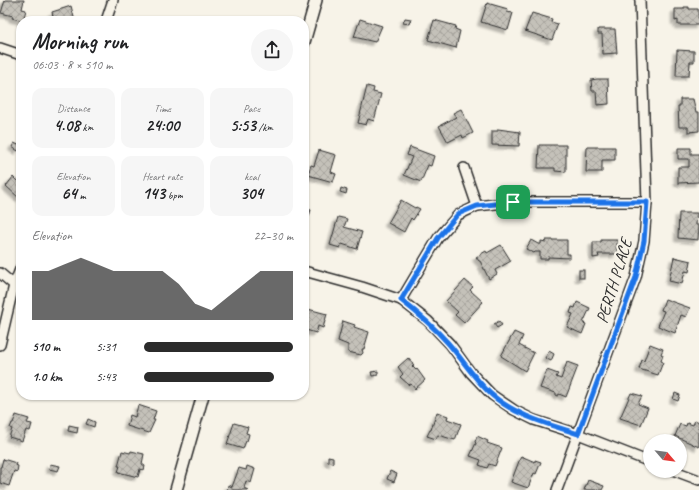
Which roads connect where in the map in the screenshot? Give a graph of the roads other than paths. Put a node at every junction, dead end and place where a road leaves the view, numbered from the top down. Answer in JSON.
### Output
{"nodes":[{"id":1,"x":113,"y":0,"type":"edge"},
{"id":2,"x":316,"y":0,"type":"edge"},
{"id":3,"x":640,"y":0,"type":"edge"},
{"id":4,"x":108,"y":16,"type":"edge"},
{"id":5,"x":309,"y":24,"type":"edge"},
{"id":6,"x":0,"y":48,"type":"edge"},
{"id":7,"x":16,"y":53,"type":"edge"},
{"id":8,"x":464,"y":168,"type":"dead end"},
{"id":9,"x":647,"y":202,"type":"junction"},
{"id":10,"x":477,"y":206,"type":"junction"},
{"id":11,"x":309,"y":272,"type":"edge"},
{"id":12,"x":0,"y":273,"type":"edge"},
{"id":13,"x":16,"y":280,"type":"edge"},
{"id":14,"x":14,"y":285,"type":"junction"},
{"id":15,"x":401,"y":300,"type":"junction"},
{"id":16,"x":0,"y":345,"type":"edge"},
{"id":17,"x":202,"y":400,"type":"edge"},
{"id":18,"x":578,"y":434,"type":"junction"},
{"id":19,"x":643,"y":459,"type":"edge"},
{"id":20,"x":687,"y":476,"type":"edge"},
{"id":21,"x":699,"y":480,"type":"edge"},
{"id":22,"x":176,"y":490,"type":"edge"},
{"id":23,"x":556,"y":490,"type":"edge"}],
"edges":[{"from":1,"to":4,"type":"street"},
{"from":2,"to":5,"type":"street"},
{"from":3,"to":9,"type":"street","name":"PERTH PLACE"},
{"from":6,"to":7,"type":"street"},
{"from":8,"to":10,"type":"street"},
{"from":9,"to":10,"type":"street"},
{"from":9,"to":18,"type":"street","name":"PERTH PLACE"},
{"from":10,"to":15,"type":"street"},
{"from":11,"to":15,"type":"street"},
{"from":12,"to":14,"type":"street"},
{"from":13,"to":14,"type":"street"},
{"from":14,"to":16,"type":"street"},
{"from":15,"to":18,"type":"street"},
{"from":17,"to":22,"type":"street"},
{"from":18,"to":19,"type":"street"},
{"from":18,"to":23,"type":"street","name":"PERTH PLACE"},
{"from":20,"to":21,"type":"street"}]}
